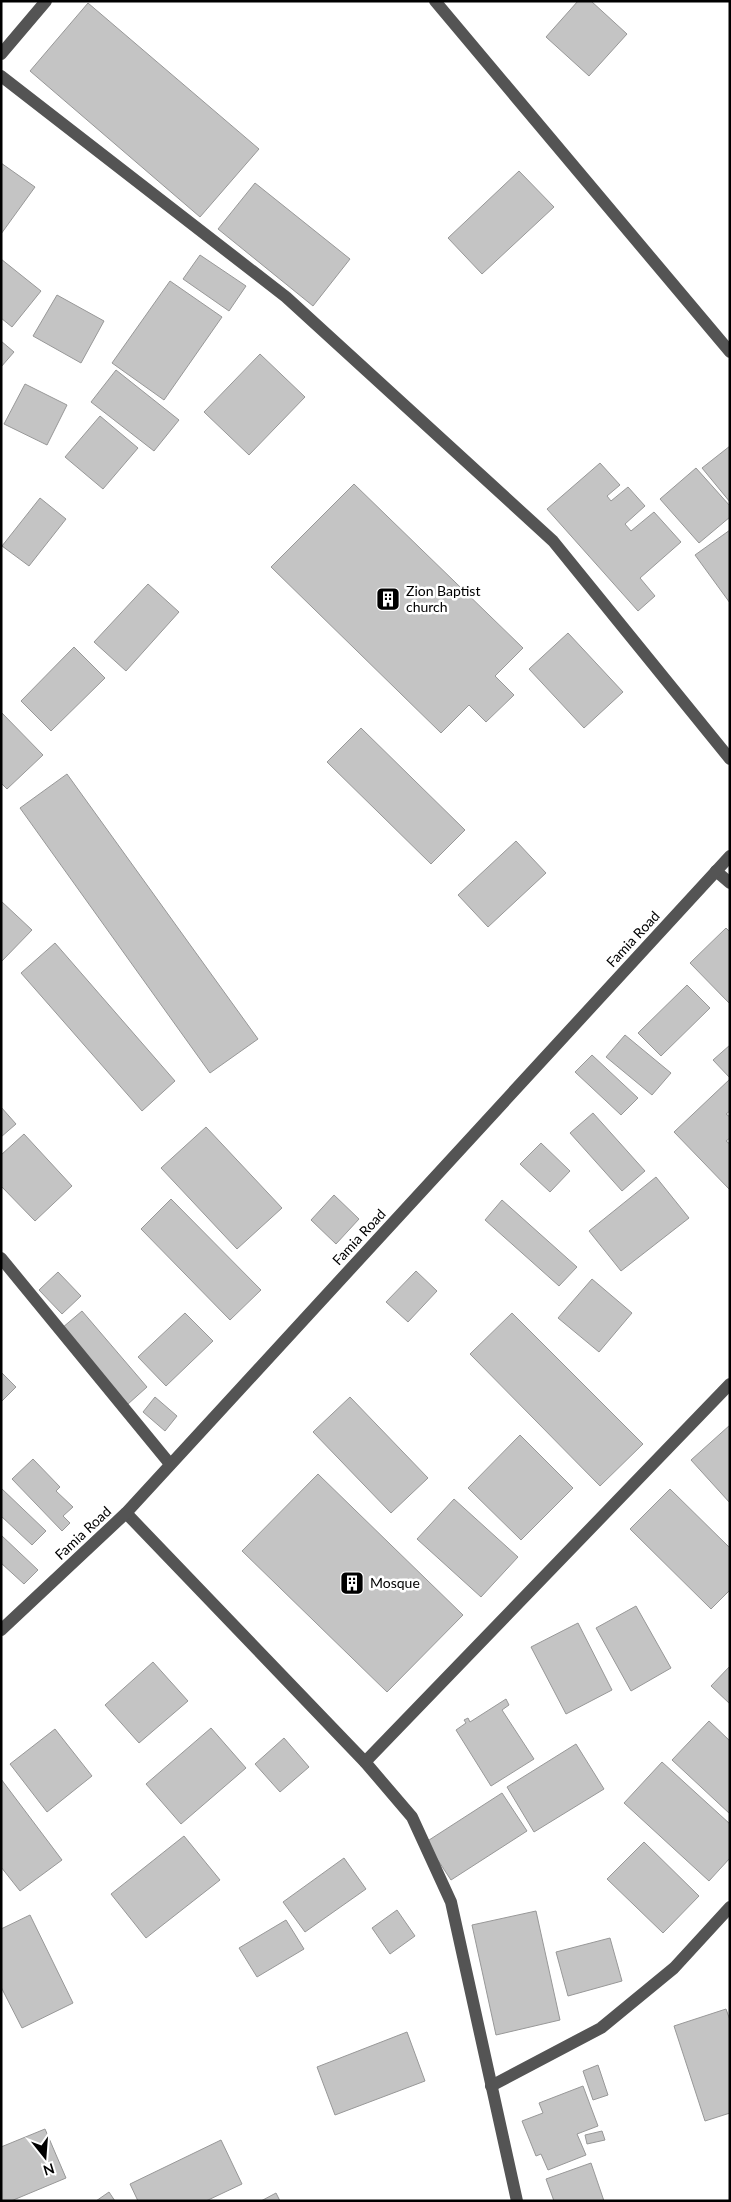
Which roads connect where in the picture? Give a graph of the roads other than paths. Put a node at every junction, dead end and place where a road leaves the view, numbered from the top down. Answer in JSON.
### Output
{"nodes":[{"id":1,"x":46,"y":1,"type":"edge"},
{"id":2,"x":435,"y":1,"type":"edge"},
{"id":3,"x":1,"y":54,"type":"edge"},
{"id":4,"x":1,"y":76,"type":"edge"},
{"id":5,"x":730,"y":352,"type":"edge"},
{"id":6,"x":730,"y":759,"type":"edge"},
{"id":7,"x":730,"y":856,"type":"edge"},
{"id":8,"x":716,"y":871,"type":"junction"},
{"id":9,"x":730,"y":883,"type":"edge"},
{"id":10,"x":1,"y":1258,"type":"edge"},
{"id":11,"x":730,"y":1384,"type":"edge"},
{"id":12,"x":170,"y":1464,"type":"junction"},
{"id":13,"x":126,"y":1513,"type":"junction"},
{"id":14,"x":1,"y":1630,"type":"edge"},
{"id":15,"x":365,"y":1762,"type":"junction"},
{"id":16,"x":730,"y":1907,"type":"edge"},
{"id":17,"x":491,"y":2086,"type":"junction"},
{"id":18,"x":517,"y":2201,"type":"edge"}],
"edges":[{"from":1,"to":3,"type":"street"},
{"from":2,"to":5,"type":"street"},
{"from":4,"to":6,"type":"street"},
{"from":7,"to":8,"type":"street","name":"Famia Road"},
{"from":8,"to":9,"type":"street"},
{"from":8,"to":12,"type":"street","name":"Famia Road"},
{"from":10,"to":12,"type":"street"},
{"from":11,"to":15,"type":"street"},
{"from":12,"to":13,"type":"street","name":"Famia Road"},
{"from":13,"to":14,"type":"street","name":"Famia Road"},
{"from":13,"to":15,"type":"street"},
{"from":15,"to":17,"type":"street"},
{"from":16,"to":17,"type":"street"},
{"from":17,"to":18,"type":"street"}]}
